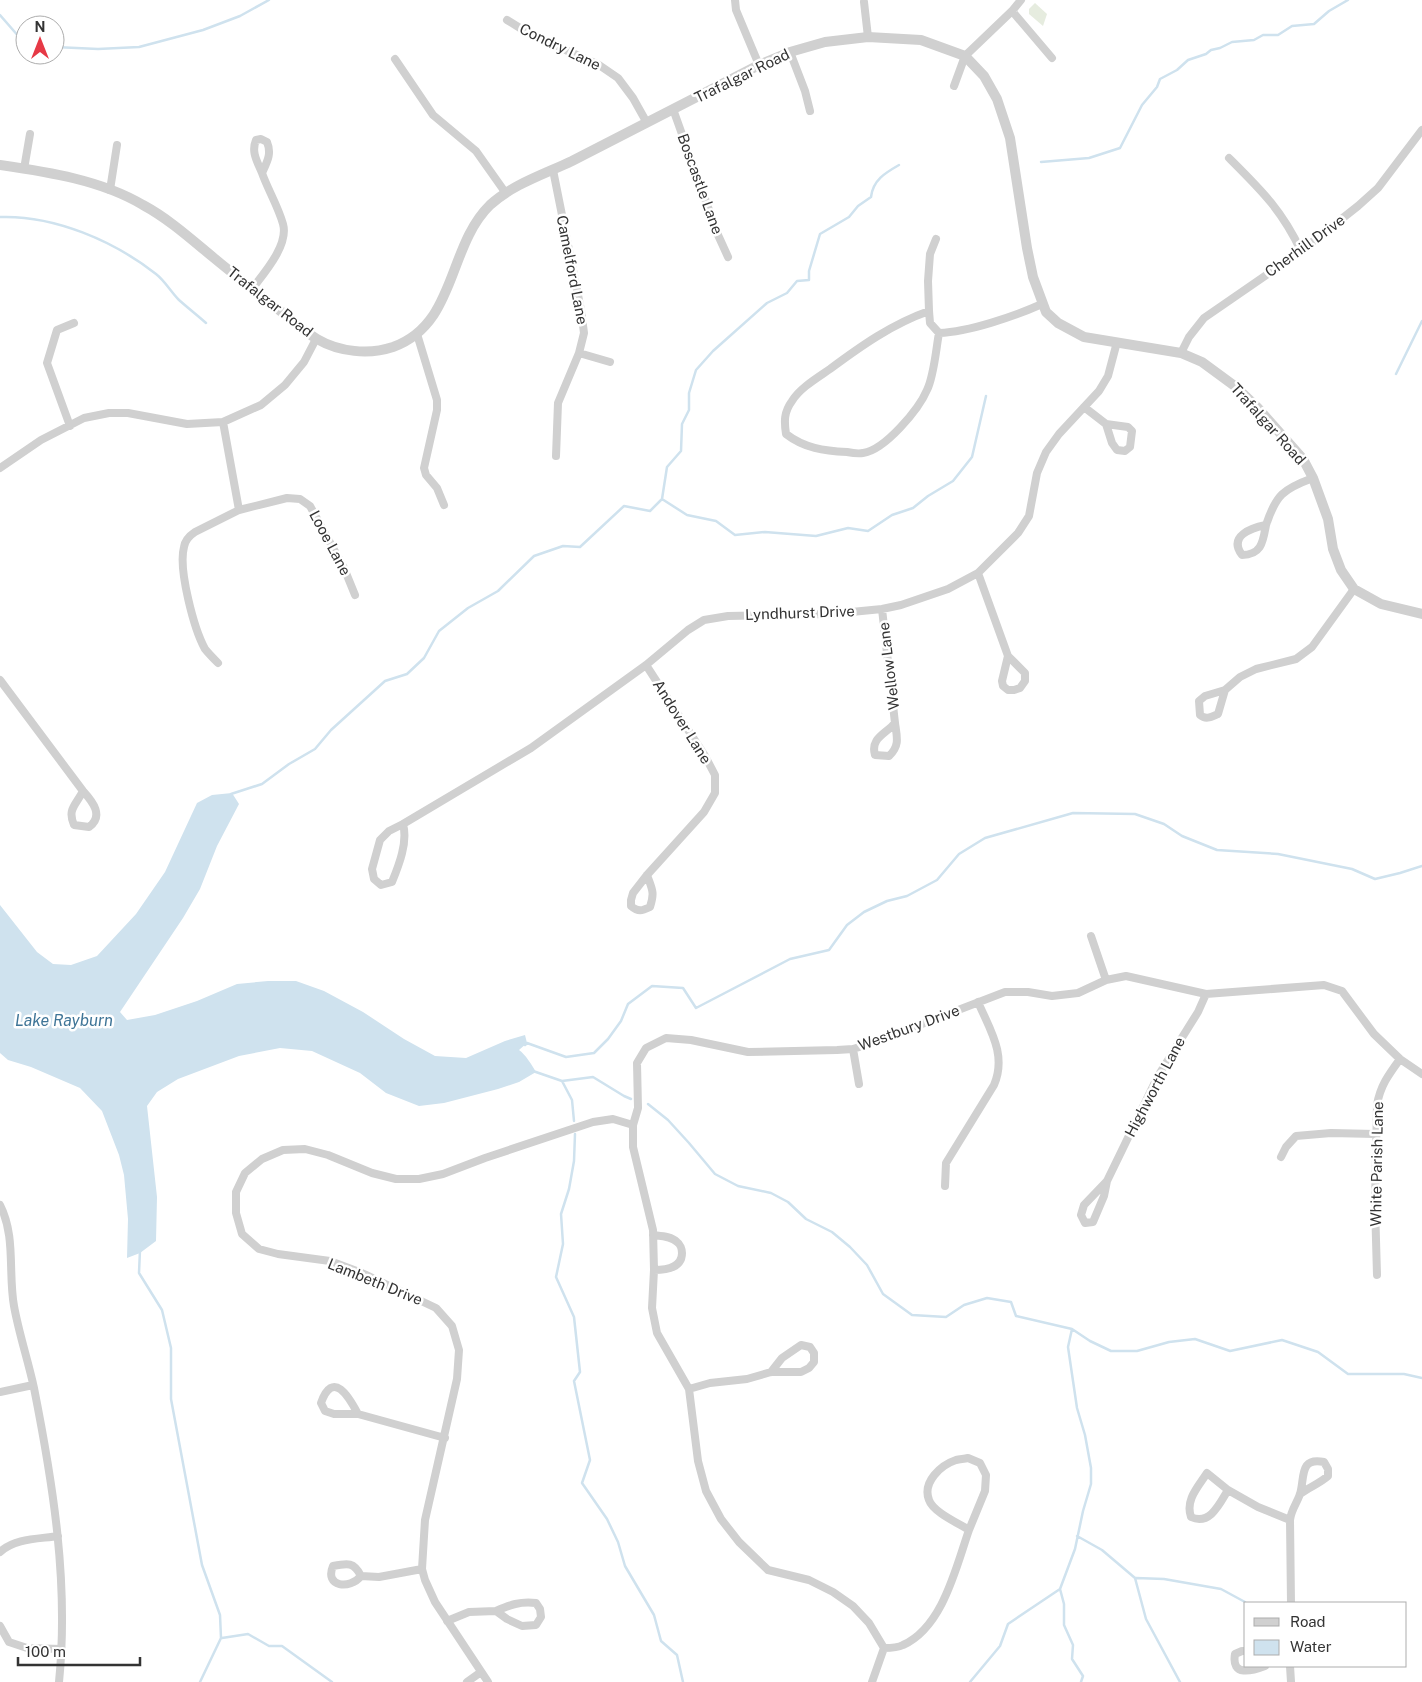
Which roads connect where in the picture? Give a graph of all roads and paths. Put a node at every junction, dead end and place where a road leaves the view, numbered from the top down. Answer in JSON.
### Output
{"nodes":[{"id":1,"x":734,"y":0,"type":"edge"},
{"id":2,"x":1020,"y":0,"type":"edge"},
{"id":3,"x":864,"y":2,"type":"dead end"},
{"id":4,"x":1012,"y":11,"type":"junction"},
{"id":5,"x":507,"y":20,"type":"dead end"},
{"id":6,"x":868,"y":37,"type":"junction"},
{"id":7,"x":790,"y":52,"type":"junction"},
{"id":8,"x":964,"y":56,"type":"junction"},
{"id":9,"x":1052,"y":58,"type":"dead end"},
{"id":10,"x":395,"y":59,"type":"dead end"},
{"id":11,"x":759,"y":65,"type":"junction"},
{"id":12,"x":954,"y":86,"type":"dead end"},
{"id":13,"x":673,"y":110,"type":"junction"},
{"id":14,"x":810,"y":111,"type":"dead end"},
{"id":15,"x":647,"y":123,"type":"junction"},
{"id":16,"x":1422,"y":130,"type":"edge"},
{"id":17,"x":30,"y":134,"type":"dead end"},
{"id":18,"x":116,"y":145,"type":"dead end"},
{"id":19,"x":1229,"y":158,"type":"dead end"},
{"id":20,"x":0,"y":165,"type":"edge"},
{"id":21,"x":24,"y":169,"type":"junction"},
{"id":22,"x":553,"y":170,"type":"junction"},
{"id":23,"x":262,"y":173,"type":"dead end"},
{"id":24,"x":110,"y":190,"type":"junction"},
{"id":25,"x":505,"y":192,"type":"junction"},
{"id":26,"x":936,"y":239,"type":"dead end"},
{"id":27,"x":1301,"y":252,"type":"junction"},
{"id":28,"x":728,"y":257,"type":"dead end"},
{"id":29,"x":252,"y":289,"type":"junction"},
{"id":30,"x":1042,"y":304,"type":"junction"},
{"id":31,"x":929,"y":312,"type":"junction"},
{"id":32,"x":74,"y":323,"type":"dead end"},
{"id":33,"x":939,"y":333,"type":"junction"},
{"id":34,"x":418,"y":334,"type":"junction"},
{"id":35,"x":316,"y":339,"type":"junction"},
{"id":36,"x":1117,"y":342,"type":"junction"},
{"id":37,"x":579,"y":353,"type":"junction"},
{"id":38,"x":1181,"y":353,"type":"junction"},
{"id":39,"x":610,"y":362,"type":"dead end"},
{"id":40,"x":1084,"y":408,"type":"junction"},
{"id":41,"x":223,"y":422,"type":"junction"},
{"id":42,"x":1106,"y":424,"type":"dead end"},
{"id":43,"x":70,"y":426,"type":"junction"},
{"id":44,"x":556,"y":456,"type":"dead end"},
{"id":45,"x":0,"y":468,"type":"edge"},
{"id":46,"x":1313,"y":478,"type":"junction"},
{"id":47,"x":444,"y":505,"type":"dead end"},
{"id":48,"x":239,"y":510,"type":"junction"},
{"id":49,"x":1266,"y":525,"type":"dead end"},
{"id":50,"x":978,"y":573,"type":"junction"},
{"id":51,"x":1354,"y":589,"type":"junction"},
{"id":52,"x":355,"y":595,"type":"dead end"},
{"id":53,"x":882,"y":609,"type":"junction"},
{"id":54,"x":1422,"y":614,"type":"edge"},
{"id":55,"x":1008,"y":656,"type":"dead end"},
{"id":56,"x":218,"y":664,"type":"dead end"},
{"id":57,"x":646,"y":665,"type":"junction"},
{"id":58,"x":0,"y":680,"type":"edge"},
{"id":59,"x":2,"y":690,"type":"edge"},
{"id":60,"x":1225,"y":690,"type":"dead end"},
{"id":61,"x":896,"y":723,"type":"dead end"},
{"id":62,"x":83,"y":791,"type":"junction"},
{"id":63,"x":403,"y":824,"type":"junction"},
{"id":64,"x":647,"y":875,"type":"dead end"},
{"id":65,"x":1091,"y":936,"type":"dead end"},
{"id":66,"x":1106,"y":980,"type":"junction"},
{"id":67,"x":1206,"y":994,"type":"junction"},
{"id":68,"x":978,"y":1002,"type":"junction"},
{"id":69,"x":853,"y":1048,"type":"junction"},
{"id":70,"x":1400,"y":1059,"type":"junction"},
{"id":71,"x":1422,"y":1074,"type":"edge"},
{"id":72,"x":859,"y":1084,"type":"dead end"},
{"id":73,"x":634,"y":1125,"type":"junction"},
{"id":74,"x":1375,"y":1134,"type":"junction"},
{"id":75,"x":1281,"y":1157,"type":"dead end"},
{"id":76,"x":1107,"y":1181,"type":"junction"},
{"id":77,"x":945,"y":1186,"type":"dead end"},
{"id":78,"x":0,"y":1205,"type":"edge"},
{"id":79,"x":653,"y":1235,"type":"junction"},
{"id":80,"x":654,"y":1270,"type":"junction"},
{"id":81,"x":1377,"y":1275,"type":"dead end"},
{"id":82,"x":771,"y":1372,"type":"junction"},
{"id":83,"x":33,"y":1386,"type":"junction"},
{"id":84,"x":689,"y":1389,"type":"junction"},
{"id":85,"x":0,"y":1392,"type":"edge"},
{"id":86,"x":358,"y":1414,"type":"junction"},
{"id":87,"x":445,"y":1438,"type":"junction"},
{"id":88,"x":1228,"y":1490,"type":"junction"},
{"id":89,"x":1300,"y":1494,"type":"junction"},
{"id":90,"x":1290,"y":1520,"type":"junction"},
{"id":91,"x":969,"y":1530,"type":"junction"},
{"id":92,"x":58,"y":1536,"type":"junction"},
{"id":93,"x":0,"y":1552,"type":"edge"},
{"id":94,"x":422,"y":1569,"type":"junction"},
{"id":95,"x":361,"y":1576,"type":"dead end"},
{"id":96,"x":1291,"y":1602,"type":"edge"},
{"id":97,"x":496,"y":1611,"type":"junction"},
{"id":98,"x":447,"y":1621,"type":"junction"},
{"id":99,"x":0,"y":1626,"type":"edge"},
{"id":100,"x":884,"y":1648,"type":"junction"},
{"id":101,"x":61,"y":1649,"type":"junction"},
{"id":102,"x":1244,"y":1651,"type":"edge"},
{"id":103,"x":1262,"y":1667,"type":"edge"},
{"id":104,"x":1290,"y":1667,"type":"edge"},
{"id":105,"x":481,"y":1672,"type":"junction"},
{"id":106,"x":59,"y":1682,"type":"edge"},
{"id":107,"x":467,"y":1682,"type":"edge"},
{"id":108,"x":488,"y":1682,"type":"edge"},
{"id":109,"x":872,"y":1682,"type":"edge"},
{"id":110,"x":1291,"y":1682,"type":"edge"}],
"edges":[{"from":1,"to":11,"type":"street"},
{"from":2,"to":4,"type":"street"},
{"from":3,"to":6,"type":"street"},
{"from":4,"to":8,"type":"street"},
{"from":4,"to":9,"type":"street"},
{"from":5,"to":15,"type":"street","name":"Condry Lane"},
{"from":6,"to":7,"type":"street","name":"Trafalgar Road"},
{"from":6,"to":8,"type":"street","name":"Trafalgar Road"},
{"from":7,"to":11,"type":"street","name":"Trafalgar Road"},
{"from":7,"to":14,"type":"street"},
{"from":8,"to":12,"type":"street"},
{"from":8,"to":30,"type":"street","name":"Trafalgar Road"},
{"from":10,"to":25,"type":"street"},
{"from":11,"to":13,"type":"street","name":"Trafalgar Road"},
{"from":13,"to":15,"type":"street","name":"Trafalgar Road"},
{"from":13,"to":28,"type":"street","name":"Boscastle Lane"},
{"from":15,"to":22,"type":"street","name":"Trafalgar Road"},
{"from":16,"to":27,"type":"street","name":"Cherhill Drive"},
{"from":17,"to":21,"type":"street"},
{"from":18,"to":24,"type":"street"},
{"from":19,"to":27,"type":"street"},
{"from":20,"to":21,"type":"street","name":"Trafalgar Road"},
{"from":21,"to":24,"type":"street","name":"Trafalgar Road"},
{"from":22,"to":25,"type":"street","name":"Trafalgar Road"},
{"from":22,"to":37,"type":"street","name":"Camelford Lane"},
{"from":23,"to":29,"type":"street"},
{"from":24,"to":29,"type":"street","name":"Trafalgar Road"},
{"from":25,"to":34,"type":"street","name":"Trafalgar Road"},
{"from":26,"to":31,"type":"street"},
{"from":27,"to":38,"type":"street","name":"Cherhill Drive"},
{"from":29,"to":35,"type":"street","name":"Trafalgar Road"},
{"from":30,"to":33,"type":"street"},
{"from":30,"to":36,"type":"street","name":"Trafalgar Road"},
{"from":31,"to":33,"type":"street"},
{"from":31,"to":33,"type":"street"},
{"from":32,"to":43,"type":"street"},
{"from":34,"to":35,"type":"street","name":"Trafalgar Road"},
{"from":34,"to":47,"type":"street"},
{"from":35,"to":41,"type":"street"},
{"from":36,"to":38,"type":"street","name":"Trafalgar Road"},
{"from":36,"to":40,"type":"street","name":"Lyndhurst Drive"},
{"from":37,"to":39,"type":"street"},
{"from":37,"to":44,"type":"street","name":"Camelford Lane"},
{"from":38,"to":46,"type":"street","name":"Trafalgar Road"},
{"from":40,"to":42,"type":"street"},
{"from":40,"to":50,"type":"street","name":"Lyndhurst Drive"},
{"from":41,"to":43,"type":"street"},
{"from":41,"to":48,"type":"street"},
{"from":43,"to":45,"type":"street"},
{"from":46,"to":49,"type":"street"},
{"from":46,"to":51,"type":"street","name":"Trafalgar Road"},
{"from":48,"to":52,"type":"street","name":"Looe Lane"},
{"from":48,"to":56,"type":"street"},
{"from":50,"to":53,"type":"street","name":"Lyndhurst Drive"},
{"from":50,"to":55,"type":"street"},
{"from":51,"to":54,"type":"street","name":"Trafalgar Road"},
{"from":51,"to":60,"type":"street"},
{"from":53,"to":57,"type":"street","name":"Lyndhurst Drive"},
{"from":53,"to":61,"type":"street","name":"Wellow Lane"},
{"from":57,"to":63,"type":"street","name":"Lyndhurst Drive"},
{"from":57,"to":64,"type":"street","name":"Andover Lane"},
{"from":58,"to":59,"type":"street"},
{"from":59,"to":62,"type":"street"},
{"from":62,"to":62,"type":"street"},
{"from":63,"to":63,"type":"street","name":"Lyndhurst Drive"},
{"from":65,"to":66,"type":"street"},
{"from":66,"to":67,"type":"street","name":"Westbury Drive"},
{"from":66,"to":68,"type":"street","name":"Westbury Drive"},
{"from":67,"to":70,"type":"street","name":"Westbury Drive"},
{"from":67,"to":76,"type":"street","name":"Highworth Lane"},
{"from":68,"to":69,"type":"street","name":"Westbury Drive"},
{"from":68,"to":77,"type":"street"},
{"from":69,"to":72,"type":"street"},
{"from":69,"to":73,"type":"street","name":"Westbury Drive"},
{"from":70,"to":71,"type":"street","name":"Westbury Drive"},
{"from":70,"to":74,"type":"street","name":"White Parish Lane"},
{"from":73,"to":79,"type":"street","name":"Westbury Drive"},
{"from":73,"to":87,"type":"street","name":"Lambeth Drive"},
{"from":74,"to":75,"type":"street"},
{"from":74,"to":81,"type":"street","name":"White Parish Lane"},
{"from":76,"to":76,"type":"street","name":"Highworth Lane"},
{"from":78,"to":83,"type":"street"},
{"from":79,"to":80,"type":"street","name":"Westbury Drive"},
{"from":79,"to":80,"type":"street"},
{"from":80,"to":84,"type":"street","name":"Westbury Drive"},
{"from":82,"to":82,"type":"street"},
{"from":82,"to":84,"type":"street"},
{"from":83,"to":85,"type":"street"},
{"from":83,"to":92,"type":"street"},
{"from":84,"to":100,"type":"street","name":"Westbury Drive"},
{"from":86,"to":86,"type":"street"},
{"from":86,"to":87,"type":"street"},
{"from":87,"to":94,"type":"street","name":"Lambeth Drive"},
{"from":88,"to":88,"type":"street"},
{"from":88,"to":90,"type":"street"},
{"from":89,"to":89,"type":"street"},
{"from":89,"to":90,"type":"street"},
{"from":90,"to":96,"type":"street"},
{"from":91,"to":91,"type":"street"},
{"from":91,"to":100,"type":"street"},
{"from":92,"to":93,"type":"street"},
{"from":92,"to":101,"type":"street"},
{"from":94,"to":95,"type":"street"},
{"from":94,"to":98,"type":"street","name":"Lambeth Drive"},
{"from":97,"to":97,"type":"street"},
{"from":97,"to":98,"type":"street"},
{"from":98,"to":105,"type":"street","name":"Lambeth Drive"},
{"from":99,"to":101,"type":"street"},
{"from":100,"to":109,"type":"street"},
{"from":101,"to":106,"type":"street"},
{"from":102,"to":103,"type":"street"},
{"from":104,"to":110,"type":"street"},
{"from":105,"to":107,"type":"street"},
{"from":105,"to":108,"type":"street","name":"Lambeth Drive"}]}
